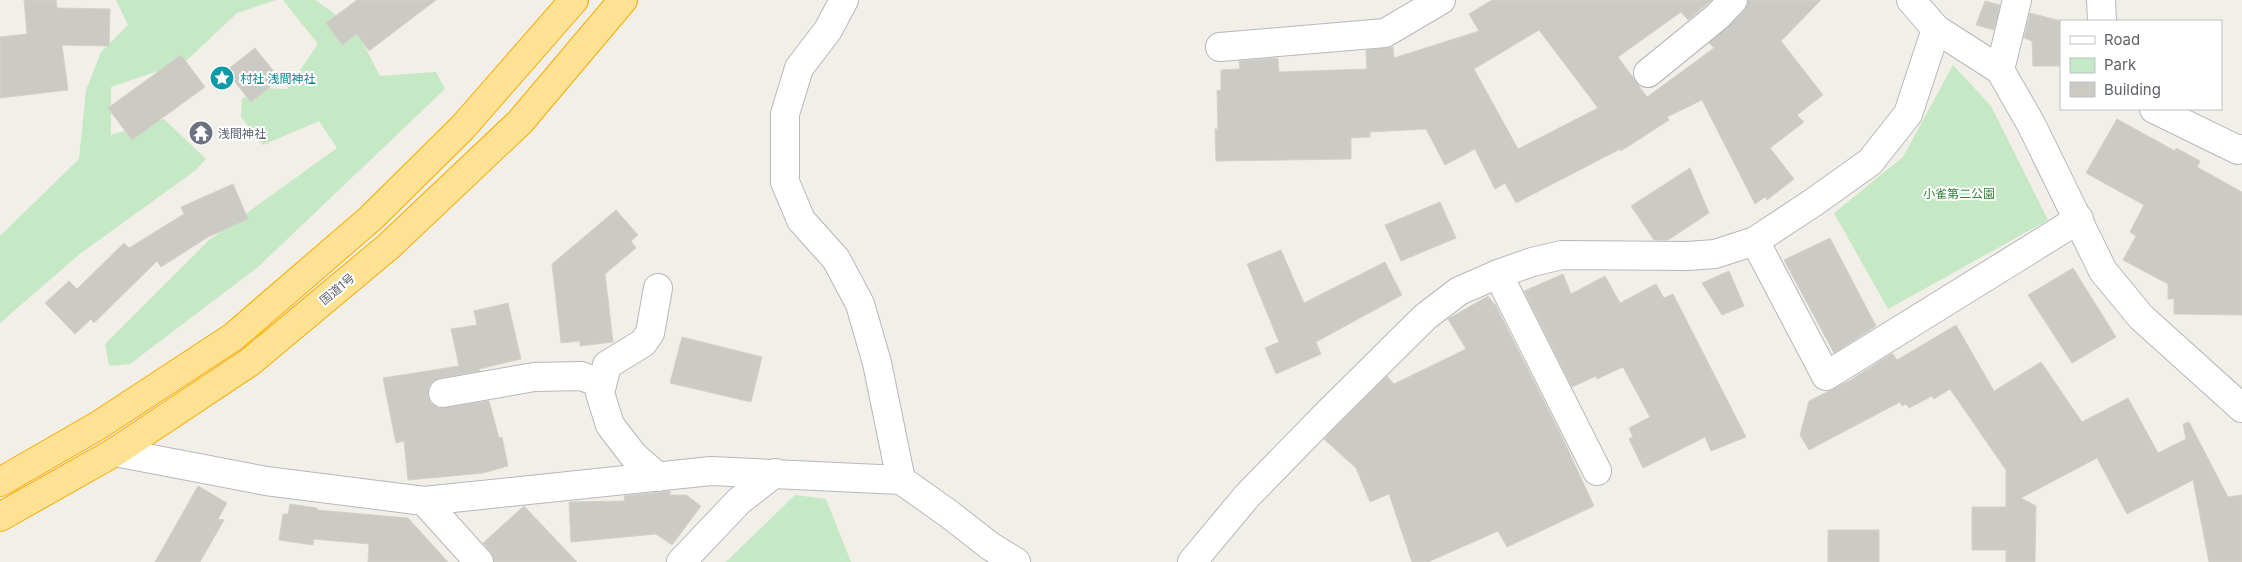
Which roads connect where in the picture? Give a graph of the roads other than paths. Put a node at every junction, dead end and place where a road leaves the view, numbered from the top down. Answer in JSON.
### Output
{"nodes":[{"id":1,"x":574,"y":0,"type":"edge"},
{"id":2,"x":623,"y":0,"type":"edge"},
{"id":3,"x":844,"y":0,"type":"edge"},
{"id":4,"x":1441,"y":0,"type":"edge"},
{"id":5,"x":1733,"y":0,"type":"edge"},
{"id":6,"x":1912,"y":0,"type":"edge"},
{"id":7,"x":2017,"y":0,"type":"edge"},
{"id":8,"x":2101,"y":0,"type":"edge"},
{"id":9,"x":2102,"y":20,"type":"edge"},
{"id":10,"x":1936,"y":29,"type":"junction"},
{"id":11,"x":1220,"y":47,"type":"dead end"},
{"id":12,"x":2000,"y":70,"type":"junction"},
{"id":13,"x":1648,"y":73,"type":"dead end"},
{"id":14,"x":2156,"y":110,"type":"edge"},
{"id":15,"x":2242,"y":150,"type":"edge"},
{"id":16,"x":2079,"y":219,"type":"junction"},
{"id":17,"x":1755,"y":241,"type":"junction"},
{"id":18,"x":1498,"y":274,"type":"junction"},
{"id":19,"x":658,"y":288,"type":"dead end"},
{"id":20,"x":602,"y":384,"type":"junction"},
{"id":21,"x":443,"y":393,"type":"dead end"},
{"id":22,"x":2242,"y":408,"type":"edge"},
{"id":23,"x":115,"y":452,"type":"junction"},
{"id":24,"x":1596,"y":471,"type":"dead end"},
{"id":25,"x":775,"y":473,"type":"junction"},
{"id":26,"x":658,"y":477,"type":"junction"},
{"id":27,"x":900,"y":480,"type":"junction"},
{"id":28,"x":0,"y":482,"type":"edge"},
{"id":29,"x":424,"y":501,"type":"junction"},
{"id":30,"x":0,"y":517,"type":"edge"},
{"id":31,"x":479,"y":562,"type":"edge"},
{"id":32,"x":681,"y":562,"type":"edge"},
{"id":33,"x":1016,"y":562,"type":"edge"},
{"id":34,"x":1192,"y":562,"type":"edge"}],
"edges":[{"from":1,"to":28,"type":"highway"},
{"from":2,"to":23,"type":"highway","name":"国道1号"},
{"from":3,"to":27,"type":"street"},
{"from":4,"to":11,"type":"street"},
{"from":5,"to":13,"type":"street"},
{"from":6,"to":10,"type":"street"},
{"from":7,"to":12,"type":"street"},
{"from":8,"to":9,"type":"street"},
{"from":10,"to":12,"type":"street"},
{"from":10,"to":17,"type":"street"},
{"from":12,"to":16,"type":"street"},
{"from":14,"to":15,"type":"street"},
{"from":16,"to":17,"type":"street"},
{"from":16,"to":22,"type":"street"},
{"from":17,"to":18,"type":"street"},
{"from":18,"to":24,"type":"street"},
{"from":18,"to":34,"type":"street"},
{"from":19,"to":20,"type":"street"},
{"from":20,"to":21,"type":"street"},
{"from":20,"to":26,"type":"street"},
{"from":23,"to":29,"type":"street"},
{"from":23,"to":30,"type":"highway","name":"国道1号"},
{"from":25,"to":26,"type":"street"},
{"from":25,"to":27,"type":"street"},
{"from":25,"to":32,"type":"street"},
{"from":26,"to":29,"type":"street"},
{"from":27,"to":33,"type":"street"},
{"from":29,"to":31,"type":"street"}]}
